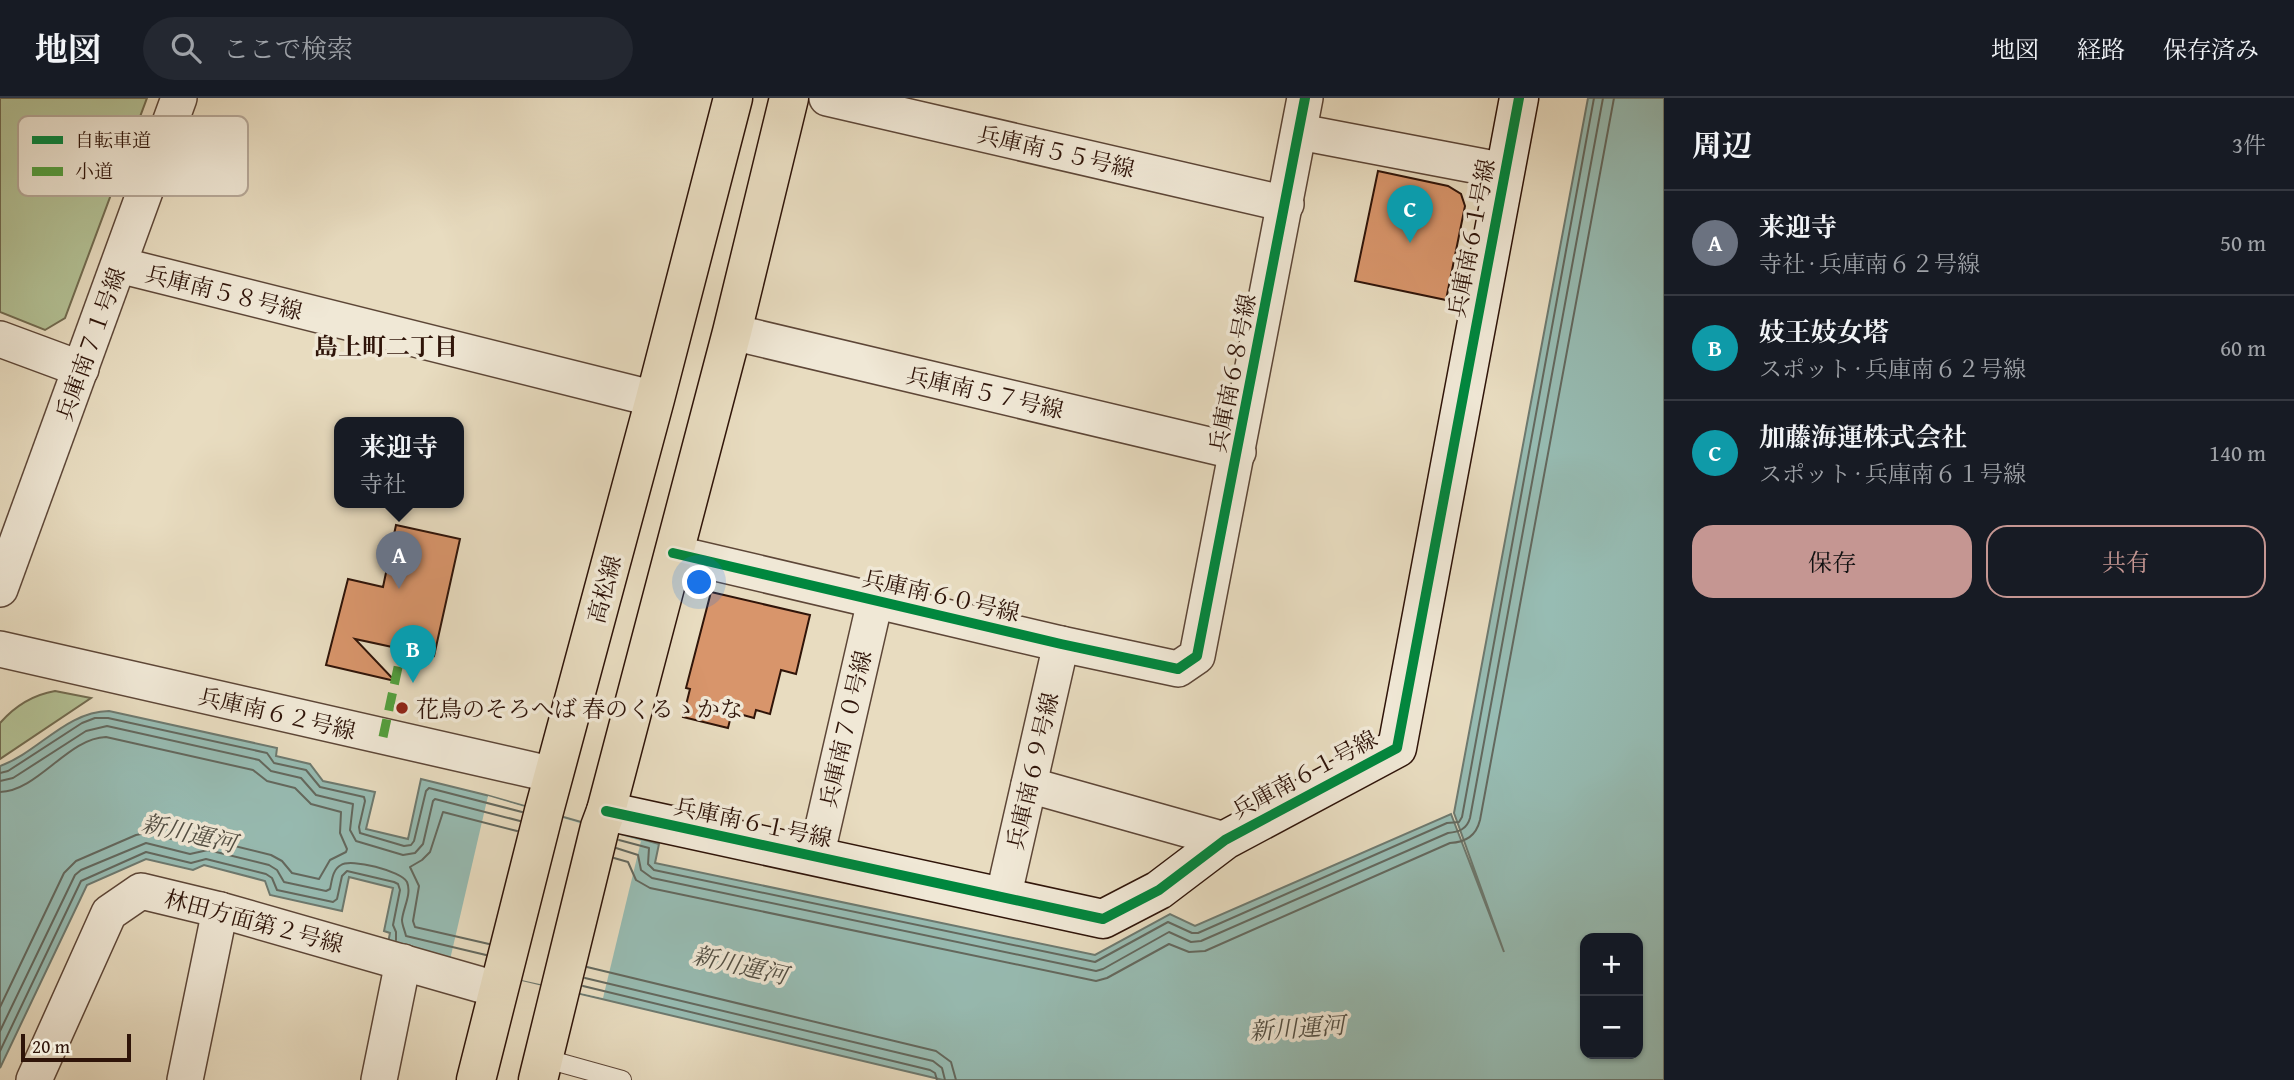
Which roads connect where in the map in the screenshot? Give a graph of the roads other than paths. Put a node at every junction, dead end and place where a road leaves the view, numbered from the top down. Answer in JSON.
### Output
{"nodes":[{"id":1,"x":179,"y":98,"type":"edge"},
{"id":2,"x":733,"y":98,"type":"edge"},
{"id":3,"x":789,"y":98,"type":"edge"},
{"id":4,"x":827,"y":98,"type":"edge"},
{"id":5,"x":1306,"y":98,"type":"edge"},
{"id":6,"x":1519,"y":98,"type":"edge"},
{"id":7,"x":173,"y":116,"type":"edge"},
{"id":8,"x":1300,"y":132,"type":"junction"},
{"id":9,"x":1505,"y":171,"type":"junction"},
{"id":10,"x":144,"y":196,"type":"edge"},
{"id":11,"x":1286,"y":204,"type":"junction"},
{"id":12,"x":119,"y":265,"type":"junction"},
{"id":13,"x":732,"y":332,"type":"junction"},
{"id":14,"x":0,"y":339,"type":"edge"},
{"id":15,"x":81,"y":369,"type":"junction"},
{"id":16,"x":656,"y":399,"type":"junction"},
{"id":17,"x":1238,"y":452,"type":"junction"},
{"id":18,"x":673,"y":553,"type":"junction"},
{"id":19,"x":0,"y":589,"type":"edge"},
{"id":20,"x":875,"y":601,"type":"junction"},
{"id":21,"x":1061,"y":644,"type":"junction"},
{"id":22,"x":0,"y":649,"type":"edge"},
{"id":23,"x":1197,"y":656,"type":"joint"},
{"id":24,"x":1029,"y":785,"type":"junction"},
{"id":25,"x":549,"y":793,"type":"junction"},
{"id":26,"x":603,"y":819,"type":"junction"},
{"id":27,"x":1225,"y":840,"type":"junction"},
{"id":28,"x":816,"y":857,"type":"junction"},
{"id":29,"x":1003,"y":898,"type":"junction"},
{"id":30,"x":220,"y":910,"type":"junction"},
{"id":31,"x":403,"y":962,"type":"junction"},
{"id":32,"x":501,"y":983,"type":"junction"},
{"id":33,"x":540,"y":1069,"type":"edge"},
{"id":34,"x":34,"y":1080,"type":"edge"},
{"id":35,"x":185,"y":1080,"type":"edge"},
{"id":36,"x":379,"y":1080,"type":"edge"},
{"id":37,"x":476,"y":1080,"type":"edge"},
{"id":38,"x":622,"y":1080,"type":"edge"}],
"edges":[{"from":1,"to":7,"type":"street","name":"兵庫南７１号線"},
{"from":2,"to":16,"type":"main road","name":"高松線"},
{"from":3,"to":13,"type":"main road"},
{"from":4,"to":11,"type":"street","name":"兵庫南５５号線"},
{"from":5,"to":8,"type":"street","name":"兵庫南６８号線"},
{"from":6,"to":9,"type":"street","name":"兵庫南６１号線"},
{"from":8,"to":9,"type":"street"},
{"from":8,"to":11,"type":"street","name":"兵庫南６８号線"},
{"from":9,"to":27,"type":"street","name":"兵庫南６１号線"},
{"from":10,"to":12,"type":"street","name":"兵庫南７１号線"},
{"from":11,"to":17,"type":"street","name":"兵庫南６８号線"},
{"from":12,"to":15,"type":"street","name":"兵庫南７１号線"},
{"from":12,"to":16,"type":"street","name":"兵庫南５８号線"},
{"from":13,"to":17,"type":"street","name":"兵庫南５７号線"},
{"from":13,"to":18,"type":"main road"},
{"from":14,"to":15,"type":"street"},
{"from":15,"to":19,"type":"street","name":"兵庫南７１号線"},
{"from":16,"to":25,"type":"main road","name":"高松線"},
{"from":17,"to":23,"type":"street","name":"兵庫南６８号線"},
{"from":18,"to":20,"type":"street","name":"兵庫南６０号線"},
{"from":18,"to":26,"type":"main road"},
{"from":20,"to":21,"type":"street","name":"兵庫南６０号線"},
{"from":20,"to":28,"type":"street","name":"兵庫南７０号線"},
{"from":21,"to":23,"type":"street","name":"兵庫南６０号線"},
{"from":21,"to":24,"type":"street","name":"兵庫南６９号線"},
{"from":22,"to":25,"type":"street","name":"兵庫南６２号線"},
{"from":24,"to":27,"type":"street"},
{"from":24,"to":29,"type":"street","name":"兵庫南６９号線"},
{"from":25,"to":32,"type":"main road","name":"高松線"},
{"from":26,"to":28,"type":"street","name":"兵庫南６１号線"},
{"from":26,"to":33,"type":"main road"},
{"from":27,"to":29,"type":"street","name":"兵庫南６１号線"},
{"from":28,"to":29,"type":"street","name":"兵庫南６１号線"},
{"from":30,"to":31,"type":"street","name":"林田方面第２号線"},
{"from":30,"to":34,"type":"street","name":"林田方面第２号線"},
{"from":30,"to":35,"type":"street"},
{"from":31,"to":32,"type":"street","name":"林田方面第２号線"},
{"from":31,"to":36,"type":"street"},
{"from":32,"to":37,"type":"main road","name":"高松線"},
{"from":33,"to":38,"type":"lane"}]}
